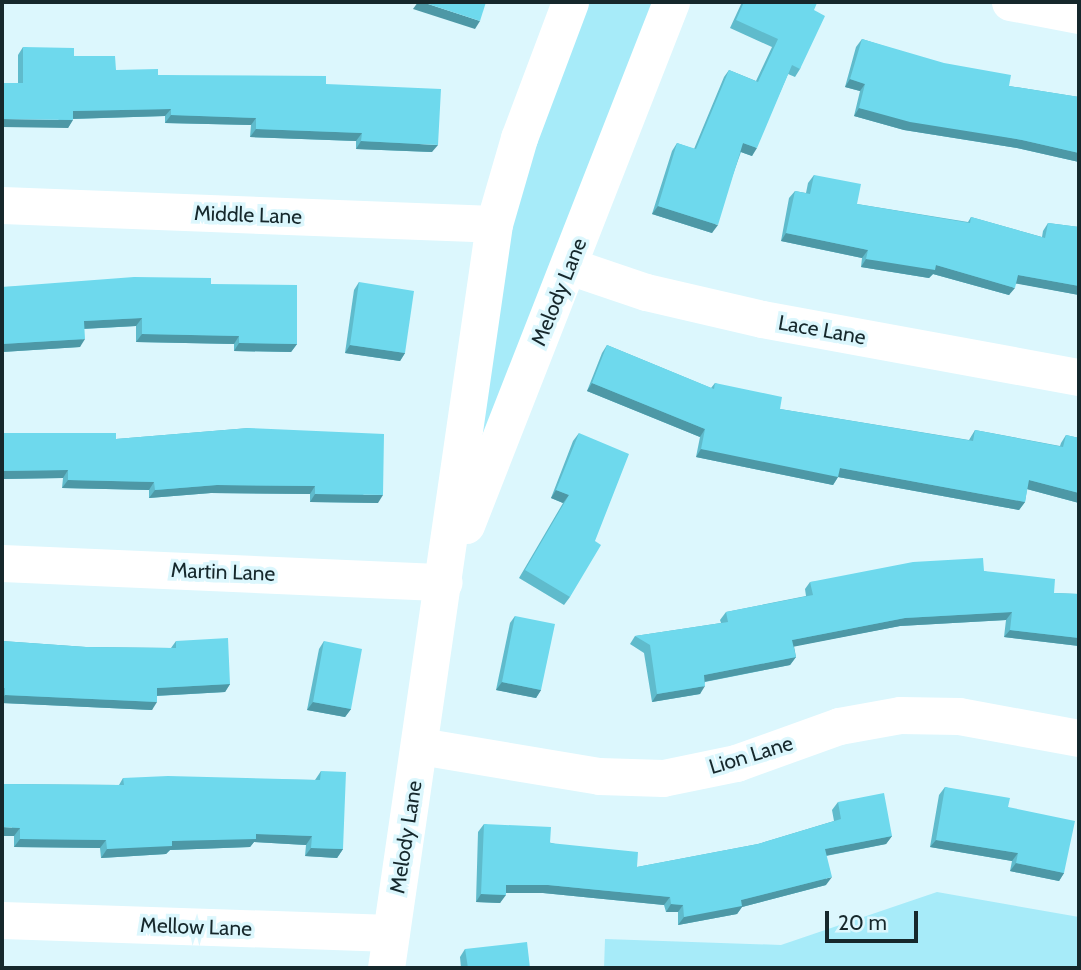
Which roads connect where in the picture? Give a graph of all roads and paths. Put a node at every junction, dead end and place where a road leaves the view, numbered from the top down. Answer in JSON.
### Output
{"nodes":[{"id":1,"x":570,"y":2,"type":"edge"},
{"id":2,"x":671,"y":2,"type":"edge"},
{"id":3,"x":1010,"y":2,"type":"edge"},
{"id":4,"x":1079,"y":15,"type":"edge"},
{"id":5,"x":2,"y":205,"type":"edge"},
{"id":6,"x":494,"y":224,"type":"junction"},
{"id":7,"x":569,"y":266,"type":"junction"},
{"id":8,"x":1079,"y":377,"type":"edge"},
{"id":9,"x":2,"y":563,"type":"edge"},
{"id":10,"x":443,"y":582,"type":"junction"},
{"id":11,"x":1079,"y":738,"type":"edge"},
{"id":12,"x":421,"y":746,"type":"junction"},
{"id":13,"x":2,"y":920,"type":"edge"},
{"id":14,"x":388,"y":951,"type":"edge"}],
"edges":[{"from":1,"to":6,"type":"street","name":"Melody Lane"},
{"from":2,"to":7,"type":"street","name":"Melody Lane"},
{"from":3,"to":4,"type":"street"},
{"from":5,"to":6,"type":"street","name":"Middle Lane"},
{"from":6,"to":10,"type":"street","name":"Melody Lane"},
{"from":7,"to":8,"type":"street","name":"Lace Lane"},
{"from":7,"to":10,"type":"street","name":"Melody Lane"},
{"from":9,"to":10,"type":"street","name":"Martin Lane"},
{"from":10,"to":12,"type":"street","name":"Melody Lane"},
{"from":11,"to":12,"type":"street","name":"Lion Lane"},
{"from":12,"to":14,"type":"street","name":"Melody Lane"},
{"from":13,"to":14,"type":"street","name":"Mellow Lane"}]}
